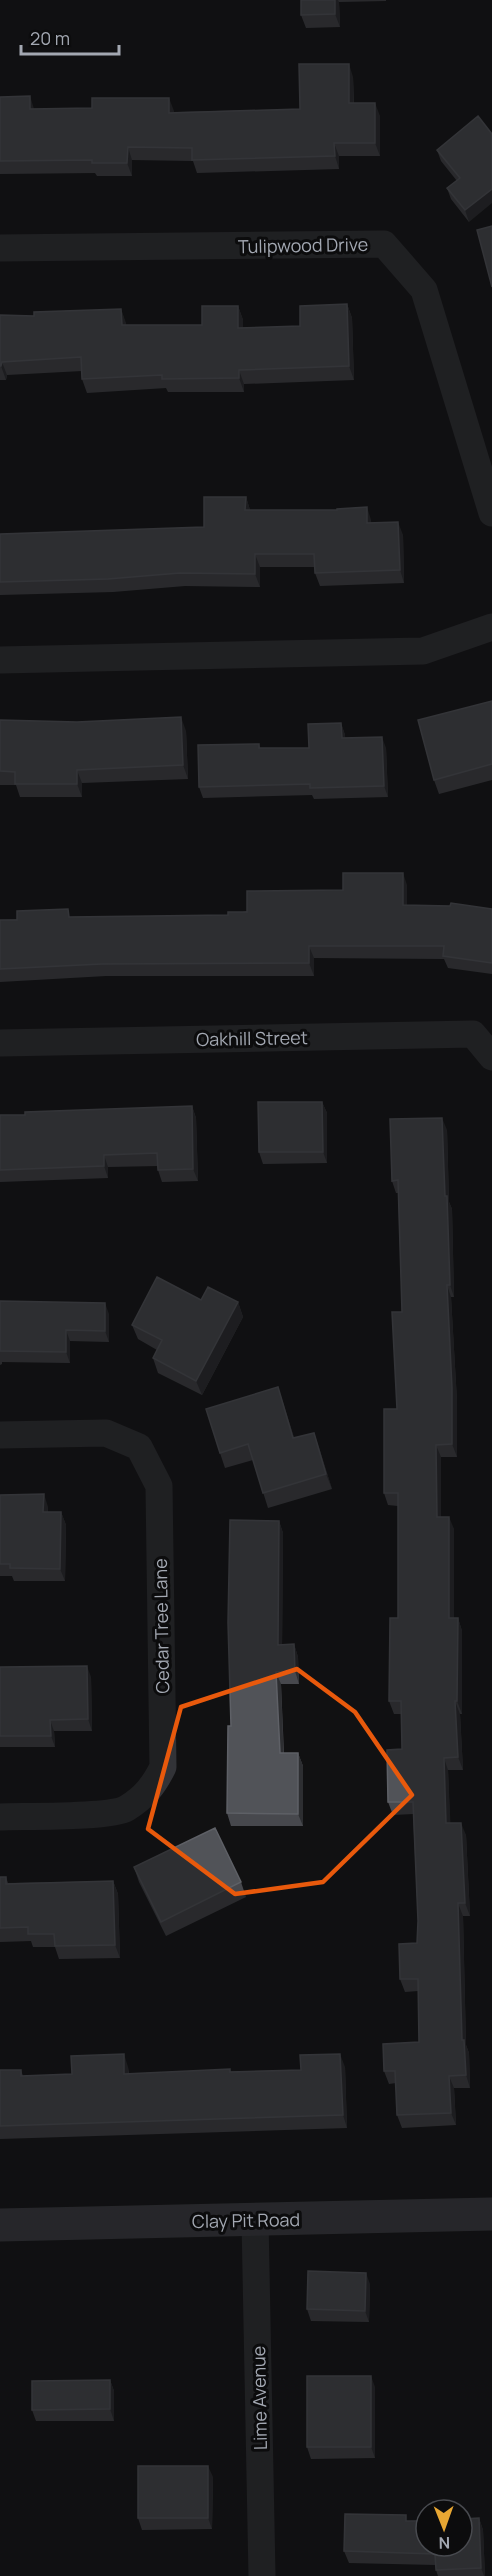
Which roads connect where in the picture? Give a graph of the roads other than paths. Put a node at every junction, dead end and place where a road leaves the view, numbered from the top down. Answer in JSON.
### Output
{"nodes":[{"id":1,"x":0,"y":248,"type":"edge"},
{"id":2,"x":492,"y":513,"type":"edge"},
{"id":3,"x":492,"y":627,"type":"edge"},
{"id":4,"x":0,"y":660,"type":"edge"},
{"id":5,"x":0,"y":1043,"type":"edge"},
{"id":6,"x":492,"y":1057,"type":"edge"},
{"id":7,"x":0,"y":1435,"type":"edge"},
{"id":8,"x":0,"y":1817,"type":"edge"},
{"id":9,"x":492,"y":2214,"type":"edge"},
{"id":10,"x":255,"y":2220,"type":"junction"},
{"id":11,"x":0,"y":2225,"type":"edge"},
{"id":12,"x":262,"y":2576,"type":"edge"}],
"edges":[{"from":1,"to":2,"type":"street","name":"Tulipwood Drive"},
{"from":3,"to":4,"type":"street"},
{"from":5,"to":6,"type":"street","name":"Oakhill Street"},
{"from":7,"to":8,"type":"street","name":"Cedar Tree Lane"},
{"from":9,"to":10,"type":"street","name":"Clay Pit Road"},
{"from":10,"to":11,"type":"street","name":"Clay Pit Road"},
{"from":10,"to":12,"type":"street","name":"Lime Avenue"}]}
